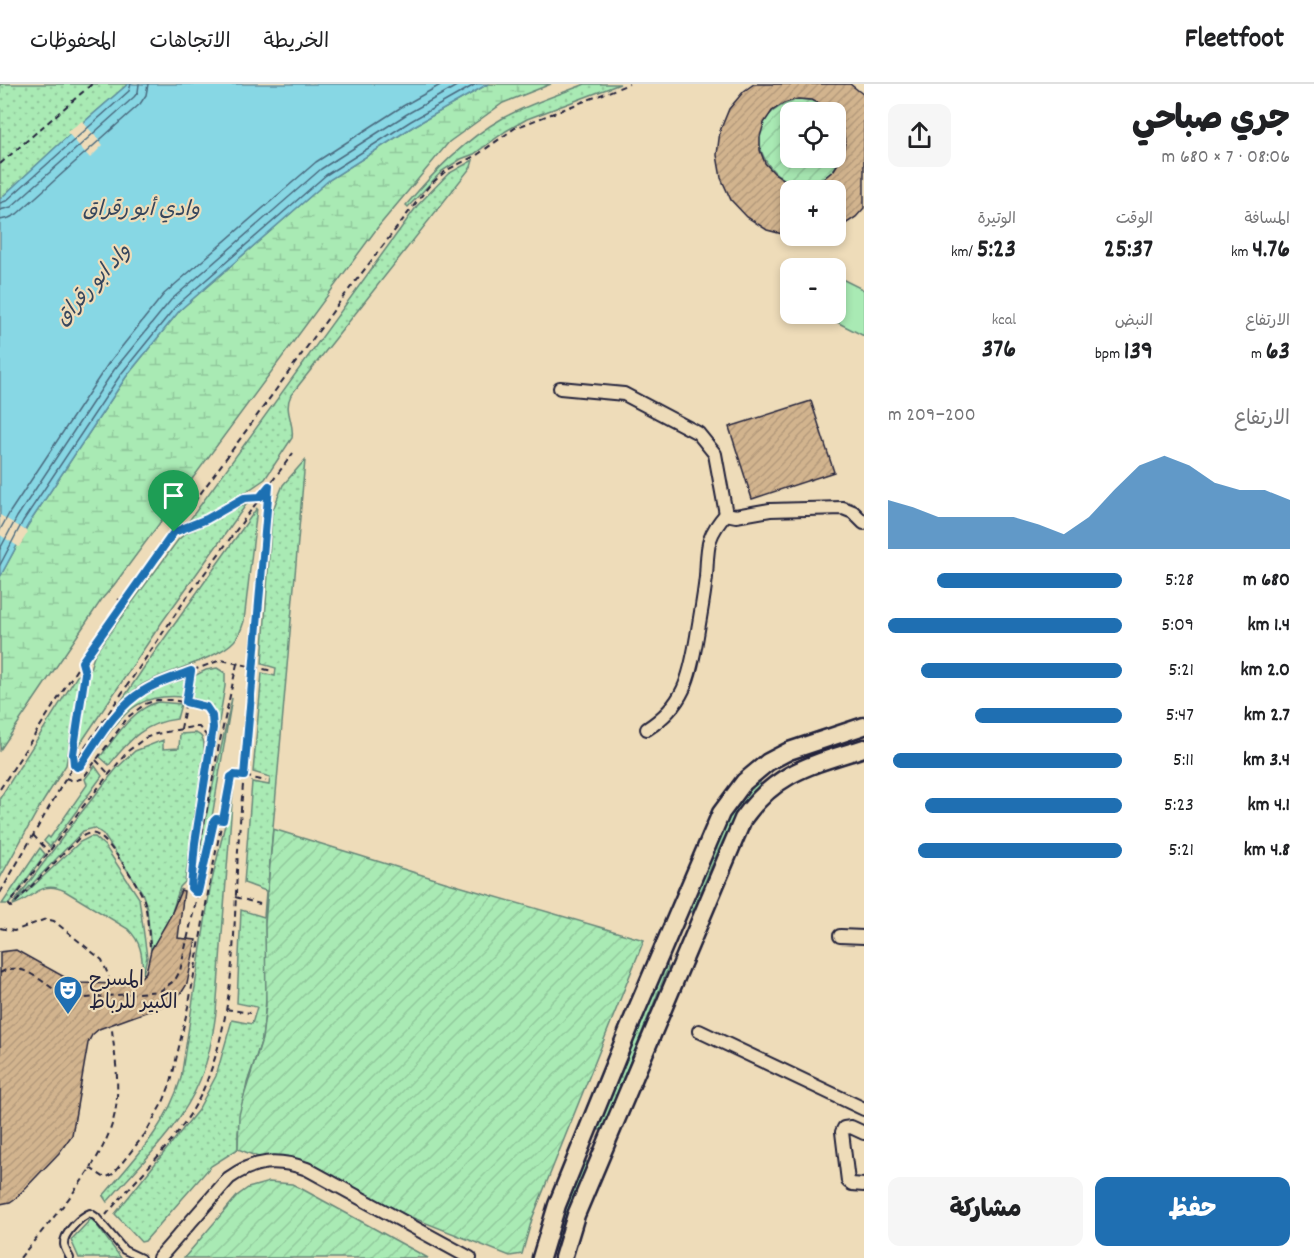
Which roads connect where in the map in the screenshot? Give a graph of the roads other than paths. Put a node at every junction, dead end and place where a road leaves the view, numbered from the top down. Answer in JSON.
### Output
{"nodes":[{"id":1,"x":560,"y":388,"type":"dead end"},
{"id":2,"x":726,"y":514,"type":"junction"},
{"id":3,"x":864,"y":523,"type":"edge"},
{"id":4,"x":864,"y":726,"type":"edge"},
{"id":5,"x":647,"y":729,"type":"dead end"},
{"id":6,"x":864,"y":748,"type":"edge"},
{"id":7,"x":768,"y":762,"type":"junction"},
{"id":8,"x":781,"y":779,"type":"junction"},
{"id":9,"x":669,"y":934,"type":"junction"},
{"id":10,"x":840,"y":936,"type":"dead end"},
{"id":11,"x":864,"y":937,"type":"edge"},
{"id":12,"x":690,"y":942,"type":"junction"},
{"id":13,"x":699,"y":1030,"type":"dead end"},
{"id":14,"x":864,"y":1109,"type":"edge"},
{"id":15,"x":864,"y":1133,"type":"edge"},
{"id":16,"x":584,"y":1140,"type":"junction"},
{"id":17,"x":603,"y":1148,"type":"junction"},
{"id":18,"x":864,"y":1185,"type":"edge"},
{"id":19,"x":70,"y":1258,"type":"edge"},
{"id":20,"x":141,"y":1258,"type":"edge"},
{"id":21,"x":159,"y":1258,"type":"edge"},
{"id":22,"x":470,"y":1258,"type":"edge"},
{"id":23,"x":541,"y":1258,"type":"edge"},
{"id":24,"x":563,"y":1258,"type":"edge"}],
"edges":[{"from":1,"to":2,"type":"street"},
{"from":2,"to":3,"type":"street"},
{"from":2,"to":5,"type":"street"},
{"from":4,"to":7,"type":"street"},
{"from":6,"to":8,"type":"street"},
{"from":7,"to":8,"type":"street"},
{"from":7,"to":9,"type":"street"},
{"from":8,"to":12,"type":"street"},
{"from":9,"to":12,"type":"street"},
{"from":9,"to":16,"type":"street"},
{"from":10,"to":11,"type":"street"},
{"from":12,"to":17,"type":"street"},
{"from":13,"to":14,"type":"street"},
{"from":15,"to":18,"type":"street"},
{"from":16,"to":17,"type":"street"},
{"from":16,"to":23,"type":"street"},
{"from":17,"to":24,"type":"street"},
{"from":19,"to":20,"type":"lane"},
{"from":21,"to":22,"type":"street"}]}
